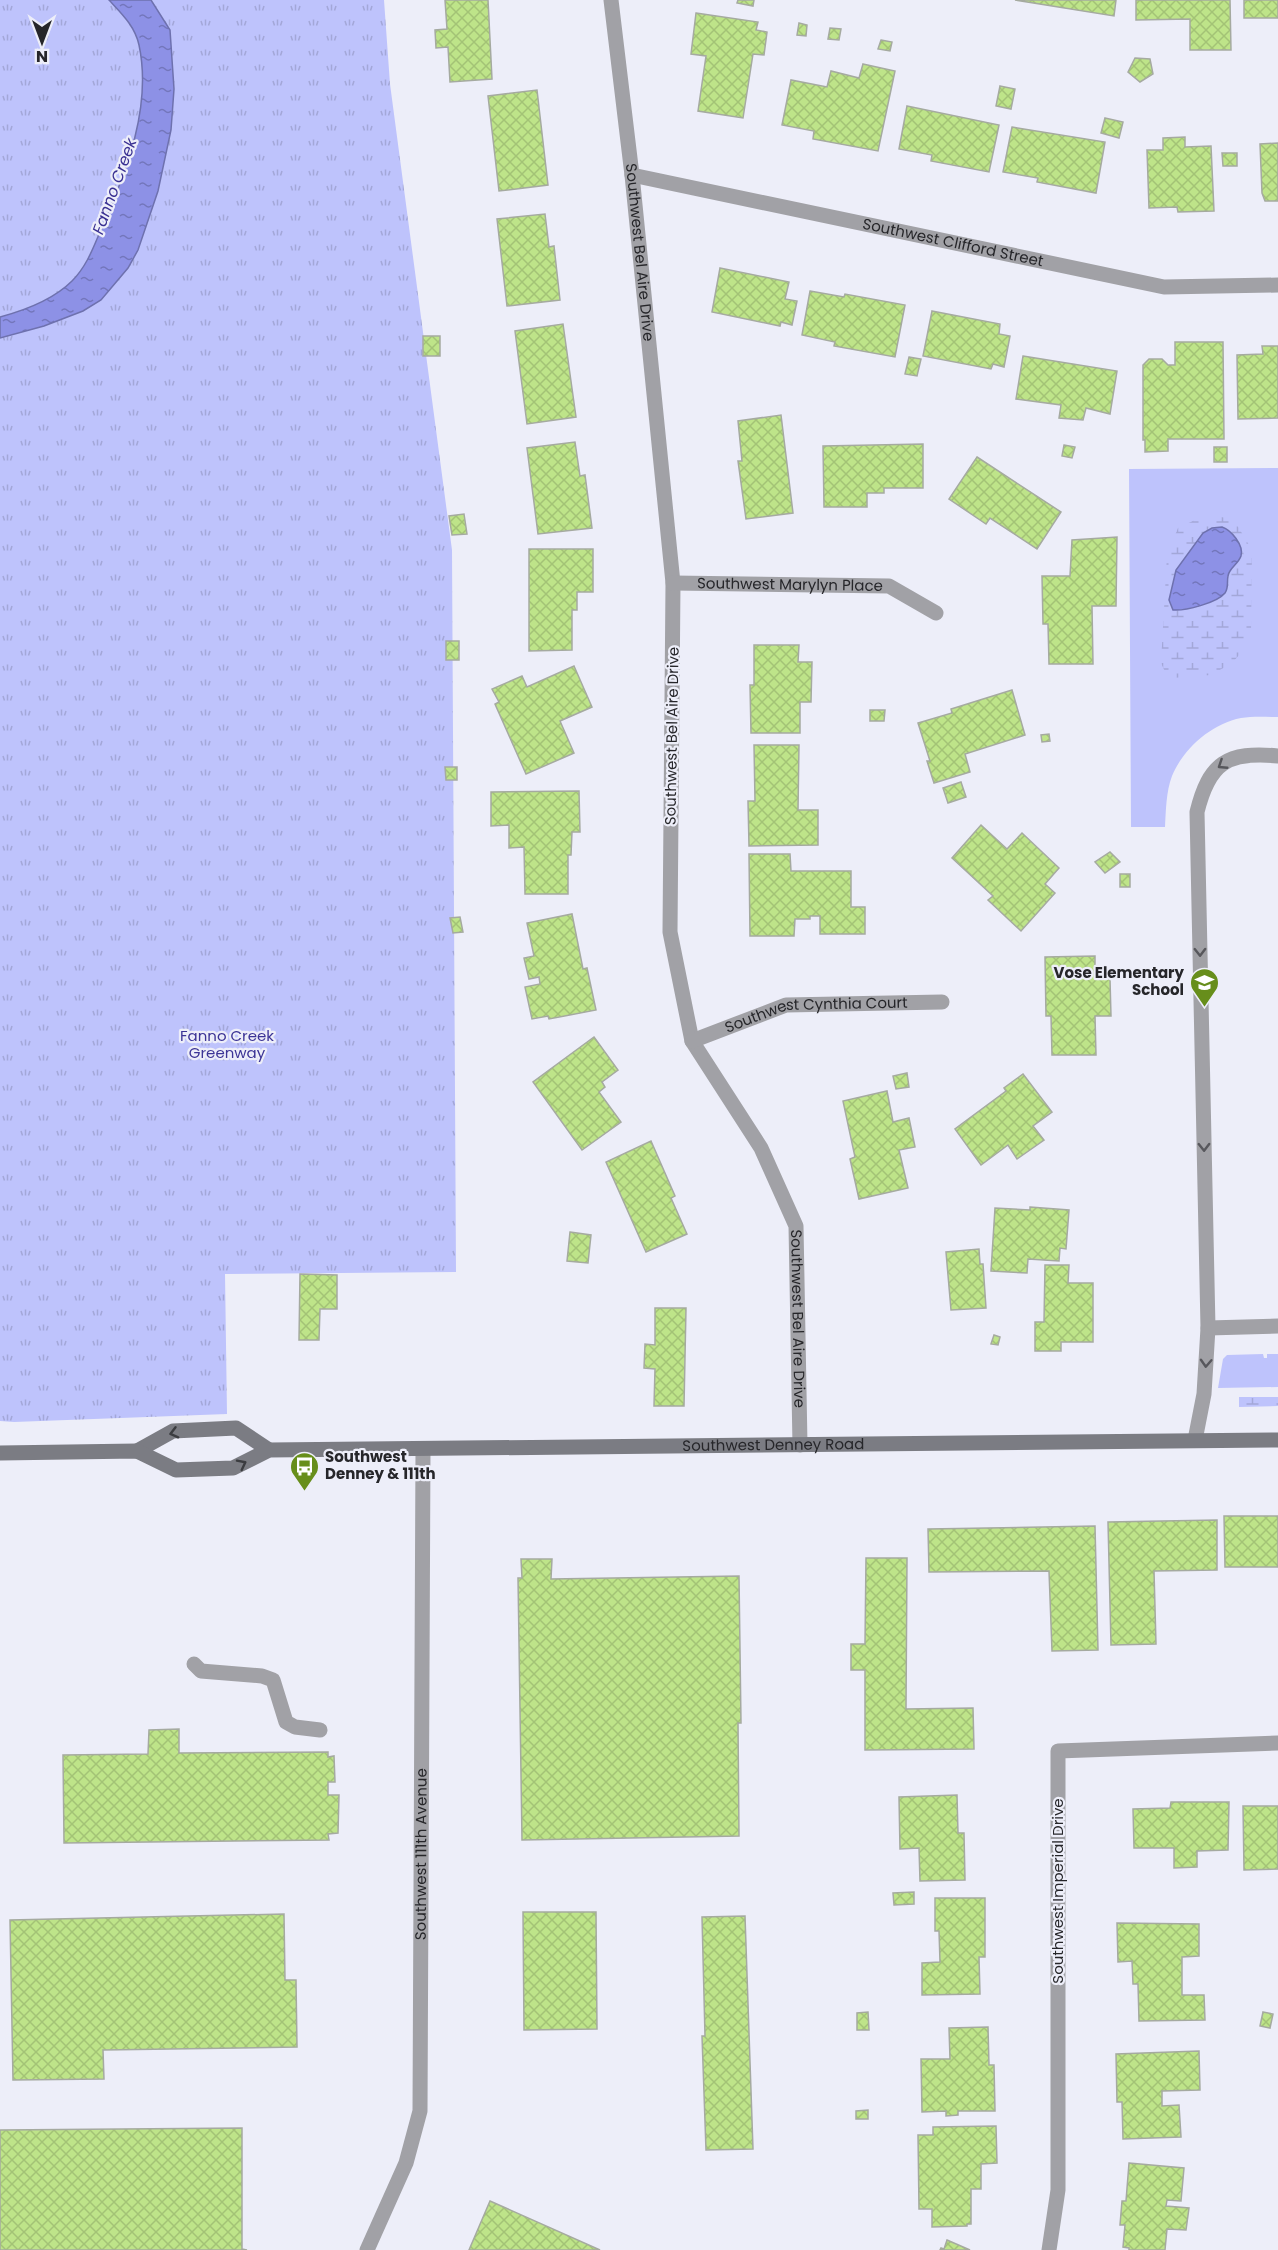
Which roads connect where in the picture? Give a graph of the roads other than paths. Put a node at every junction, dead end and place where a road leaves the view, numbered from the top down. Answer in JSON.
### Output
{"nodes":[{"id":1,"x":611,"y":0,"type":"edge"},
{"id":2,"x":632,"y":175,"type":"junction"},
{"id":3,"x":1278,"y":285,"type":"edge"},
{"id":4,"x":673,"y":583,"type":"junction"},
{"id":5,"x":936,"y":613,"type":"dead end"},
{"id":6,"x":1278,"y":756,"type":"edge"},
{"id":7,"x":942,"y":1002,"type":"dead end"},
{"id":8,"x":692,"y":1041,"type":"junction"},
{"id":9,"x":1278,"y":1326,"type":"edge"},
{"id":10,"x":1208,"y":1328,"type":"junction"},
{"id":11,"x":1195,"y":1440,"type":"junction"},
{"id":12,"x":1278,"y":1440,"type":"edge"},
{"id":13,"x":800,"y":1445,"type":"junction"},
{"id":14,"x":423,"y":1449,"type":"junction"},
{"id":15,"x":269,"y":1450,"type":"junction"},
{"id":16,"x":137,"y":1451,"type":"junction"},
{"id":17,"x":0,"y":1453,"type":"edge"},
{"id":18,"x":194,"y":1664,"type":"dead end"},
{"id":19,"x":320,"y":1730,"type":"dead end"},
{"id":20,"x":1278,"y":1743,"type":"edge"},
{"id":21,"x":367,"y":2250,"type":"edge"},
{"id":22,"x":1049,"y":2250,"type":"edge"}],
"edges":[{"from":1,"to":2,"type":"street","name":"Southwest Bel Aire Drive"},
{"from":2,"to":3,"type":"street","name":"Southwest Clifford Street"},
{"from":2,"to":4,"type":"street","name":"Southwest Bel Aire Drive"},
{"from":4,"to":5,"type":"street","name":"Southwest Marylyn Place"},
{"from":4,"to":8,"type":"street","name":"Southwest Bel Aire Drive"},
{"from":6,"to":10,"type":"street","one_way":true},
{"from":7,"to":8,"type":"street","name":"Southwest Cynthia Court"},
{"from":8,"to":13,"type":"street","name":"Southwest Bel Aire Drive"},
{"from":9,"to":10,"type":"street"},
{"from":10,"to":11,"type":"street","one_way":true},
{"from":11,"to":12,"type":"street","name":"Southwest Denney Road"},
{"from":11,"to":13,"type":"street","name":"Southwest Denney Road"},
{"from":13,"to":14,"type":"street","name":"Southwest Denney Road"},
{"from":14,"to":15,"type":"street","name":"Southwest Denney Road"},
{"from":14,"to":21,"type":"street","name":"Southwest 111th Avenue"},
{"from":16,"to":15,"type":"street","name":"Southwest Denney Road","one_way":true},
{"from":15,"to":16,"type":"street","name":"Southwest Denney Road","one_way":true},
{"from":16,"to":17,"type":"street","name":"Southwest Denney Road"},
{"from":18,"to":19,"type":"street"},
{"from":20,"to":22,"type":"street","name":"Southwest Imperial Drive"}]}
